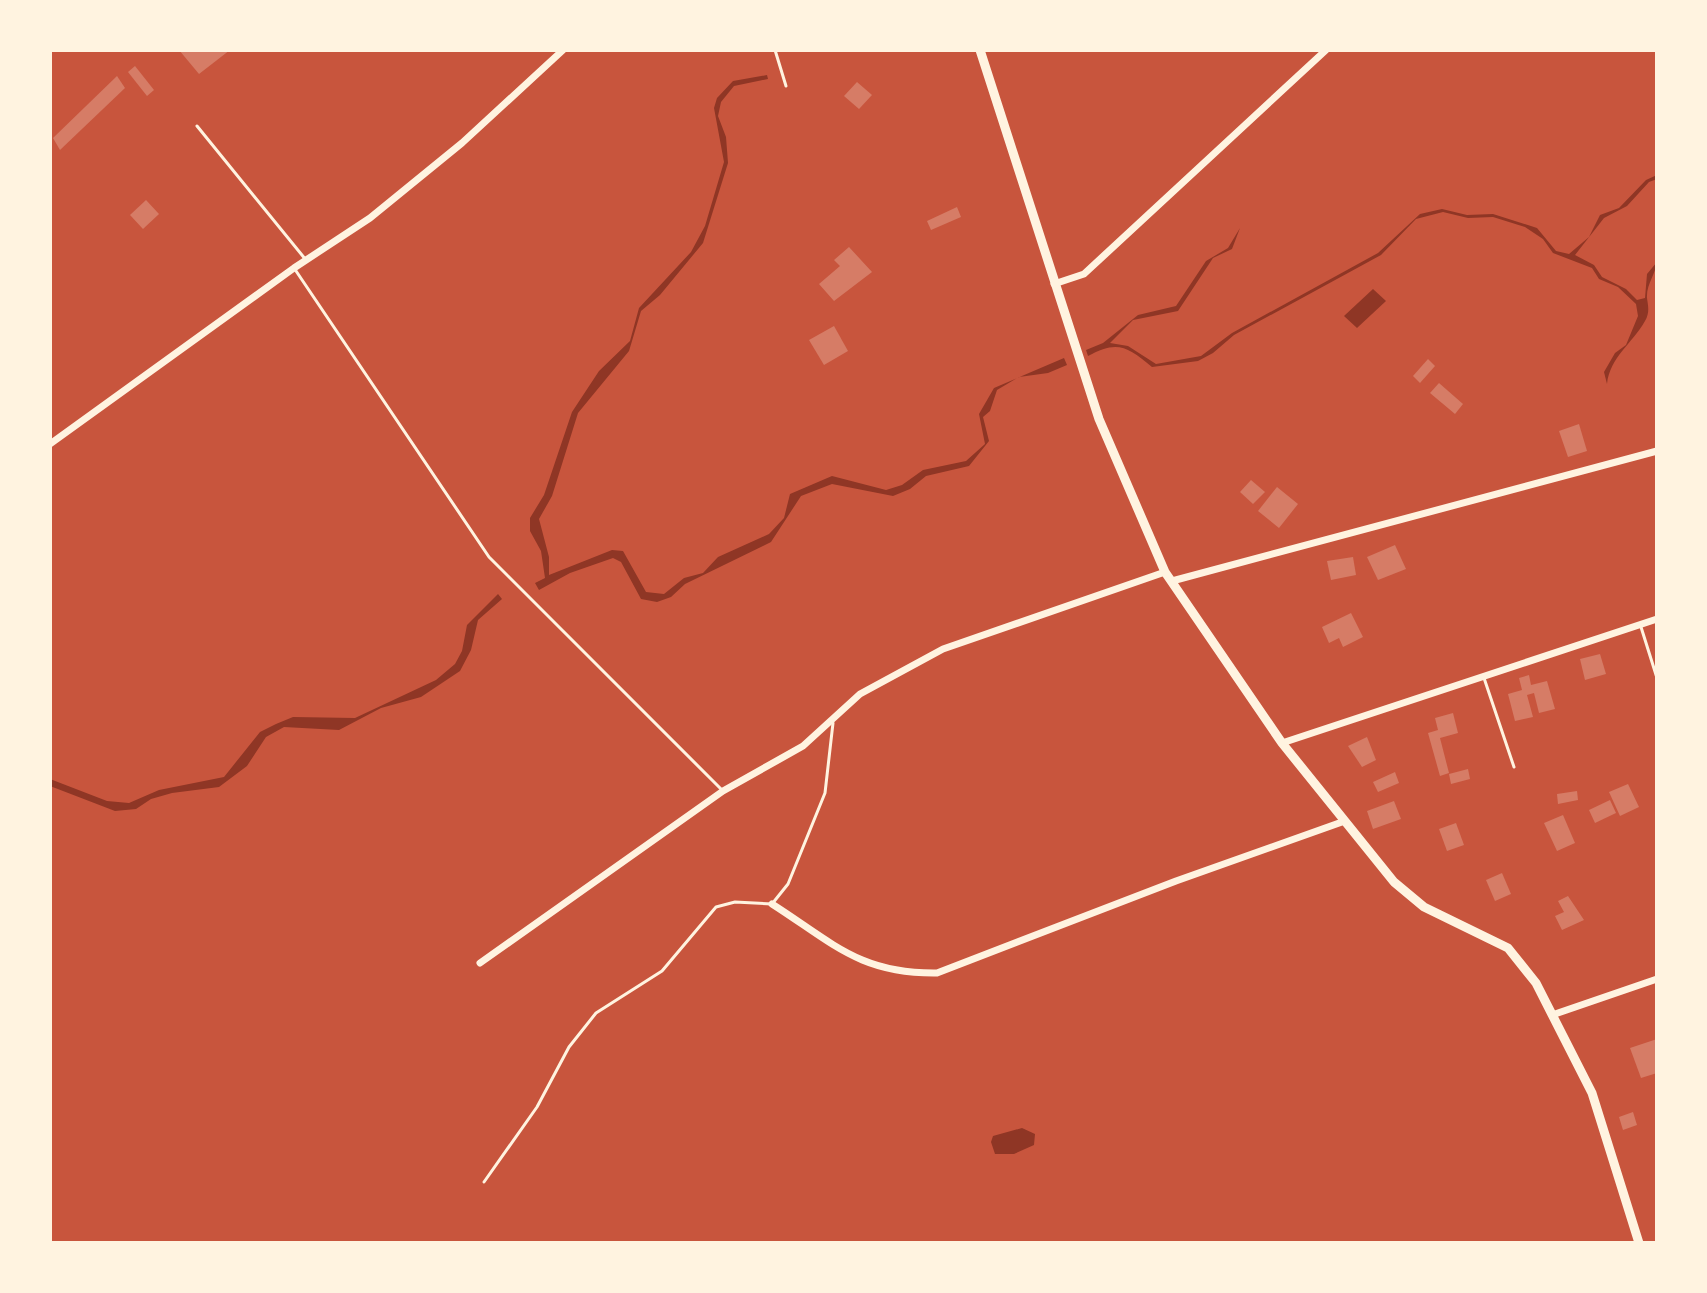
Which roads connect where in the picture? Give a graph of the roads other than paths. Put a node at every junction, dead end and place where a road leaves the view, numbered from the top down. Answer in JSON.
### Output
{"nodes":[{"id":1,"x":563,"y":50,"type":"edge"},
{"id":2,"x":775,"y":50,"type":"edge"},
{"id":3,"x":980,"y":50,"type":"edge"},
{"id":4,"x":1326,"y":50,"type":"edge"},
{"id":5,"x":786,"y":86,"type":"dead end"},
{"id":6,"x":197,"y":126,"type":"dead end"},
{"id":7,"x":306,"y":260,"type":"junction"},
{"id":8,"x":294,"y":268,"type":"junction"},
{"id":9,"x":1054,"y":284,"type":"junction"},
{"id":10,"x":50,"y":444,"type":"edge"},
{"id":11,"x":1657,"y":451,"type":"edge"},
{"id":12,"x":1165,"y":572,"type":"junction"},
{"id":13,"x":1172,"y":581,"type":"junction"},
{"id":14,"x":1657,"y":619,"type":"edge"},
{"id":15,"x":1639,"y":624,"type":"junction"},
{"id":16,"x":1482,"y":674,"type":"junction"},
{"id":17,"x":1657,"y":678,"type":"edge"},
{"id":18,"x":833,"y":719,"type":"junction"},
{"id":19,"x":1282,"y":743,"type":"junction"},
{"id":20,"x":1514,"y":767,"type":"dead end"},
{"id":21,"x":723,"y":791,"type":"junction"},
{"id":22,"x":1342,"y":822,"type":"junction"},
{"id":23,"x":772,"y":904,"type":"junction"},
{"id":24,"x":480,"y":963,"type":"dead end"},
{"id":25,"x":1657,"y":979,"type":"edge"},
{"id":26,"x":1555,"y":1014,"type":"junction"},
{"id":27,"x":484,"y":1182,"type":"dead end"},
{"id":28,"x":1639,"y":1243,"type":"edge"}],
"edges":[{"from":1,"to":7,"type":"street"},
{"from":2,"to":5,"type":"lane"},
{"from":3,"to":9,"type":"main road"},
{"from":4,"to":9,"type":"street"},
{"from":6,"to":7,"type":"lane"},
{"from":7,"to":8,"type":"street"},
{"from":8,"to":10,"type":"street"},
{"from":8,"to":21,"type":"lane"},
{"from":9,"to":12,"type":"main road"},
{"from":11,"to":13,"type":"street"},
{"from":12,"to":13,"type":"main road"},
{"from":12,"to":18,"type":"street"},
{"from":13,"to":19,"type":"main road"},
{"from":14,"to":15,"type":"street"},
{"from":15,"to":16,"type":"street"},
{"from":15,"to":17,"type":"lane"},
{"from":16,"to":19,"type":"street"},
{"from":16,"to":20,"type":"lane"},
{"from":18,"to":21,"type":"street"},
{"from":18,"to":23,"type":"lane"},
{"from":19,"to":22,"type":"main road"},
{"from":21,"to":24,"type":"street"},
{"from":22,"to":23,"type":"street"},
{"from":22,"to":26,"type":"main road"},
{"from":23,"to":27,"type":"lane"},
{"from":25,"to":26,"type":"street"},
{"from":26,"to":28,"type":"main road"}]}
